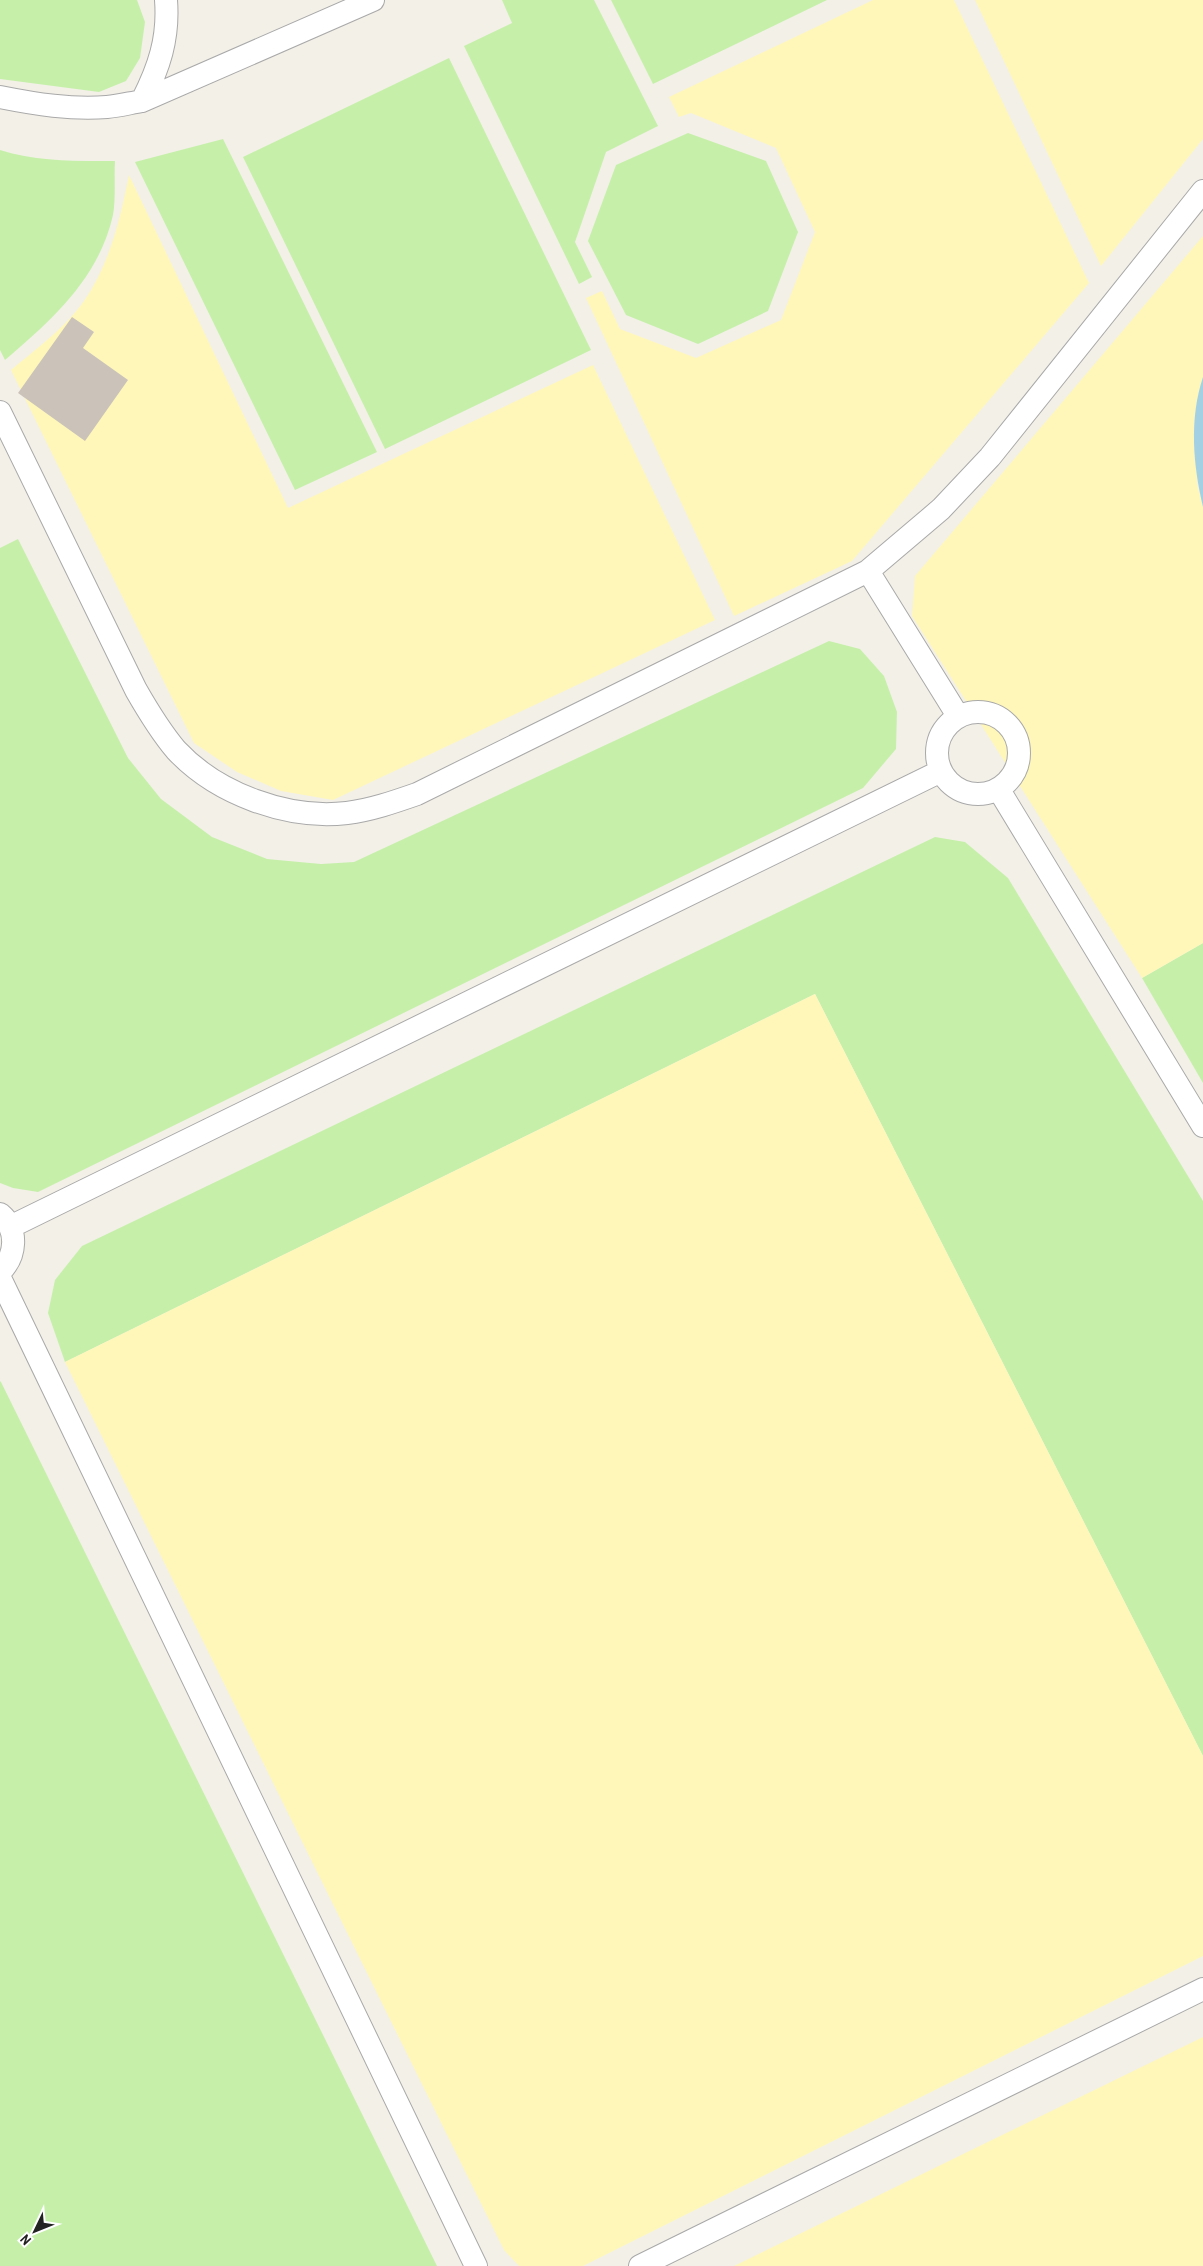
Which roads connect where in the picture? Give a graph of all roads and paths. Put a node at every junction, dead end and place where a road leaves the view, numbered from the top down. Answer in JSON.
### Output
{"nodes":[{"id":1,"x":166,"y":0,"type":"edge"},
{"id":2,"x":373,"y":0,"type":"edge"},
{"id":3,"x":0,"y":97,"type":"edge"},
{"id":4,"x":142,"y":101,"type":"junction"},
{"id":5,"x":1203,"y":191,"type":"edge"},
{"id":6,"x":0,"y":412,"type":"edge"},
{"id":7,"x":868,"y":571,"type":"junction"},
{"id":8,"x":958,"y":716,"type":"junction"},
{"id":9,"x":941,"y":771,"type":"junction"},
{"id":10,"x":999,"y":790,"type":"junction"},
{"id":11,"x":1203,"y":1126,"type":"edge"},
{"id":12,"x":5,"y":1221,"type":"edge"},
{"id":13,"x":0,"y":1272,"type":"edge"},
{"id":14,"x":0,"y":1278,"type":"edge"},
{"id":15,"x":1203,"y":1989,"type":"edge"},
{"id":16,"x":476,"y":2266,"type":"edge"},
{"id":17,"x":640,"y":2266,"type":"edge"}],
"edges":[{"from":1,"to":4,"type":"lane"},
{"from":2,"to":4,"type":"lane"},
{"from":3,"to":4,"type":"lane"},
{"from":5,"to":7,"type":"lane"},
{"from":6,"to":7,"type":"lane"},
{"from":7,"to":8,"type":"lane"},
{"from":8,"to":9,"type":"lane"},
{"from":8,"to":10,"type":"lane"},
{"from":9,"to":10,"type":"lane"},
{"from":9,"to":12,"type":"lane"},
{"from":10,"to":11,"type":"lane"},
{"from":12,"to":13,"type":"lane"},
{"from":14,"to":16,"type":"lane"},
{"from":15,"to":17,"type":"lane"}]}
